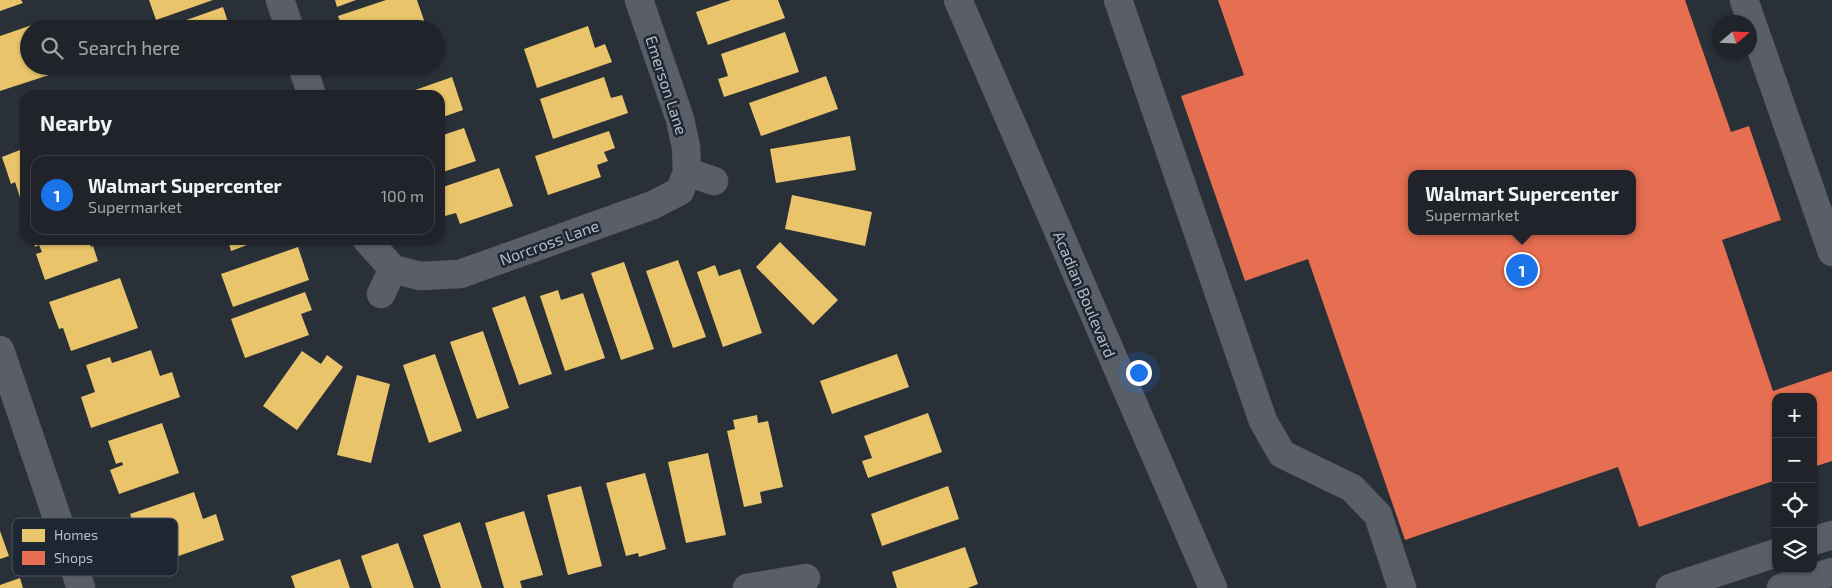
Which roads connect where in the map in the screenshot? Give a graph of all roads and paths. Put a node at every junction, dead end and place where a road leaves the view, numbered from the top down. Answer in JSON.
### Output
{"nodes":[{"id":1,"x":280,"y":0,"type":"edge"},
{"id":2,"x":639,"y":0,"type":"edge"},
{"id":3,"x":958,"y":0,"type":"edge"},
{"id":4,"x":1118,"y":0,"type":"edge"},
{"id":5,"x":1744,"y":0,"type":"edge"},
{"id":6,"x":287,"y":20,"type":"edge"},
{"id":7,"x":305,"y":75,"type":"edge"},
{"id":8,"x":310,"y":90,"type":"edge"},
{"id":9,"x":687,"y":172,"type":"junction"},
{"id":10,"x":714,"y":181,"type":"dead end"},
{"id":11,"x":372,"y":245,"type":"edge"},
{"id":12,"x":1832,"y":252,"type":"edge"},
{"id":13,"x":394,"y":269,"type":"junction"},
{"id":14,"x":381,"y":294,"type":"dead end"},
{"id":15,"x":0,"y":350,"type":"edge"},
{"id":16,"x":57,"y":518,"type":"edge"},
{"id":17,"x":1832,"y":535,"type":"edge"},
{"id":18,"x":1817,"y":540,"type":"edge"},
{"id":19,"x":1772,"y":554,"type":"edge"},
{"id":20,"x":1832,"y":572,"type":"edge"},
{"id":21,"x":77,"y":576,"type":"edge"},
{"id":22,"x":806,"y":578,"type":"dead end"},
{"id":23,"x":81,"y":588,"type":"edge"},
{"id":24,"x":747,"y":588,"type":"edge"},
{"id":25,"x":1213,"y":588,"type":"edge"},
{"id":26,"x":1402,"y":588,"type":"edge"},
{"id":27,"x":1670,"y":588,"type":"edge"},
{"id":28,"x":1781,"y":588,"type":"edge"}],
"edges":[{"from":1,"to":6,"type":"street"},
{"from":2,"to":9,"type":"street","name":"Emerson Lane"},
{"from":3,"to":25,"type":"street","name":"Acadian Boulevard"},
{"from":4,"to":26,"type":"street"},
{"from":5,"to":12,"type":"street"},
{"from":7,"to":8,"type":"street"},
{"from":9,"to":10,"type":"street"},
{"from":9,"to":13,"type":"street","name":"Norcross Lane"},
{"from":11,"to":13,"type":"street"},
{"from":13,"to":14,"type":"street"},
{"from":15,"to":16,"type":"street"},
{"from":17,"to":18,"type":"street"},
{"from":19,"to":27,"type":"street"},
{"from":20,"to":28,"type":"street"},
{"from":21,"to":23,"type":"street"},
{"from":22,"to":24,"type":"street"}]}
